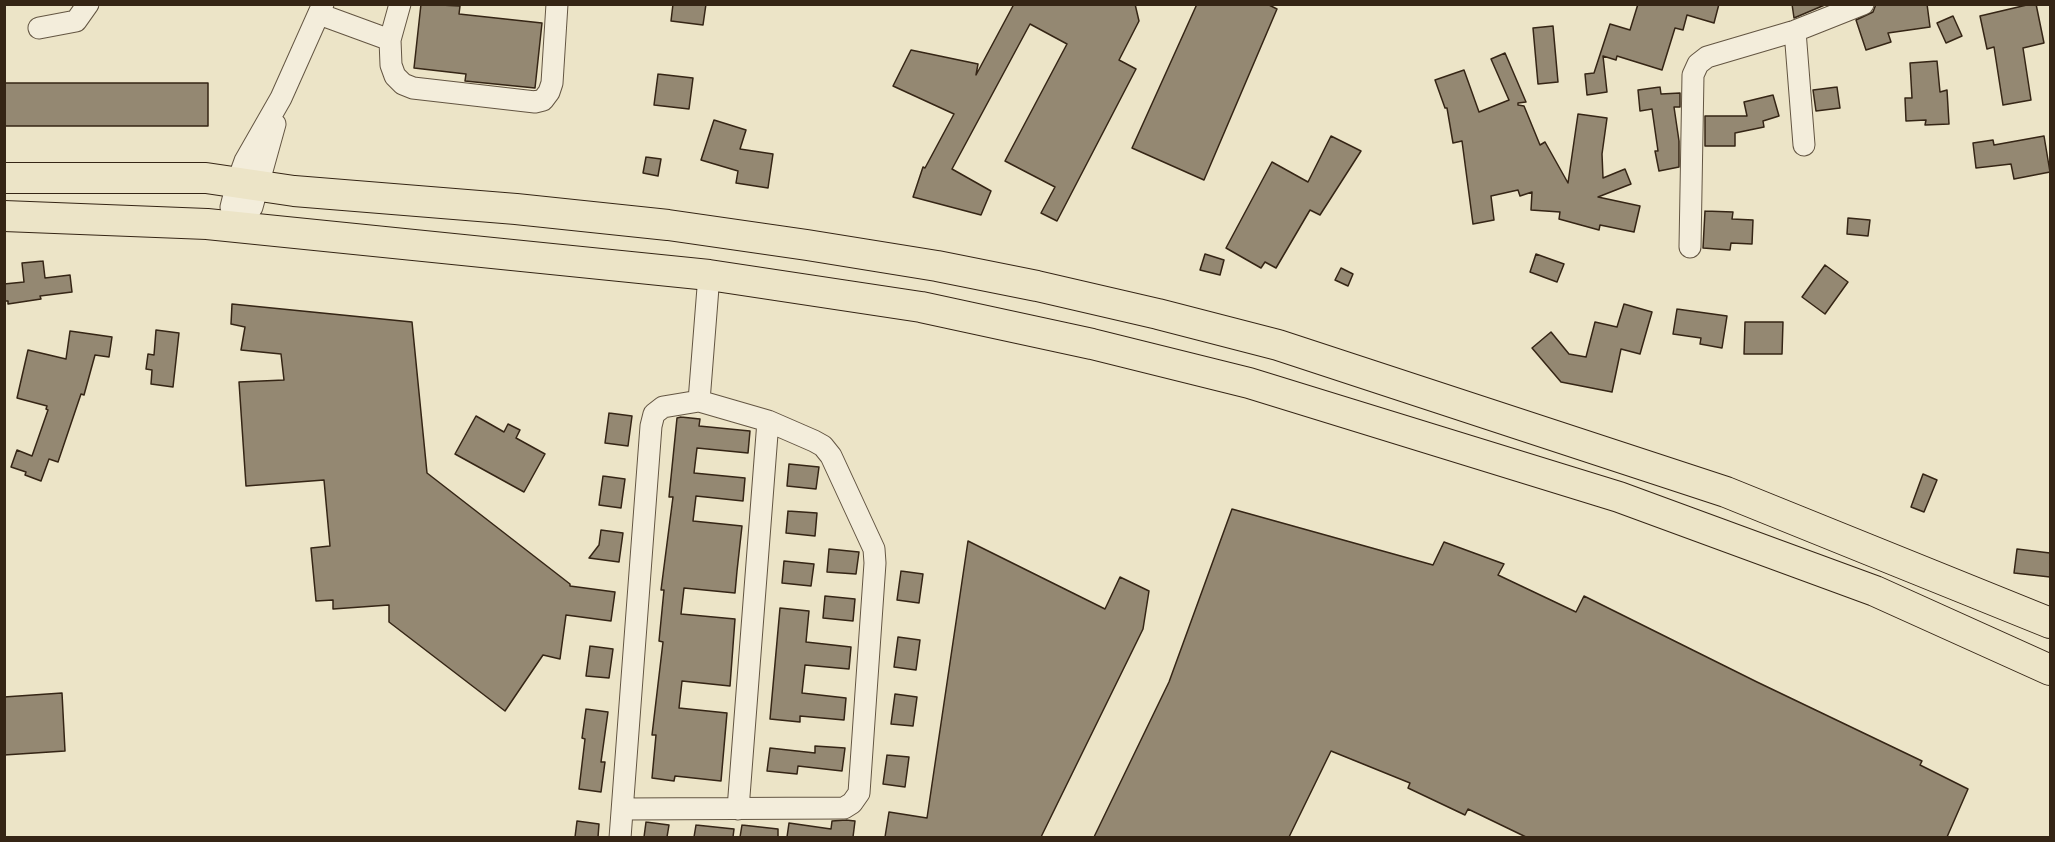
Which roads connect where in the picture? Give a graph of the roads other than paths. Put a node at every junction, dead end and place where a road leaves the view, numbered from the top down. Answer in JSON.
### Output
{"nodes":[{"id":1,"x":88,"y":4,"type":"edge"},
{"id":2,"x":400,"y":4,"type":"edge"},
{"id":3,"x":557,"y":4,"type":"edge"},
{"id":4,"x":1863,"y":4,"type":"edge"},
{"id":5,"x":321,"y":9,"type":"edge"},
{"id":6,"x":39,"y":27,"type":"dead end"},
{"id":7,"x":1795,"y":32,"type":"junction"},
{"id":8,"x":390,"y":40,"type":"junction"},
{"id":9,"x":1804,"y":145,"type":"dead end"},
{"id":10,"x":4,"y":178,"type":"edge"},
{"id":11,"x":248,"y":184,"type":"junction"},
{"id":12,"x":4,"y":216,"type":"edge"},
{"id":13,"x":238,"y":228,"type":"junction"},
{"id":14,"x":1690,"y":247,"type":"dead end"},
{"id":15,"x":708,"y":275,"type":"junction"},
{"id":16,"x":699,"y":401,"type":"junction"},
{"id":17,"x":768,"y":421,"type":"junction"},
{"id":18,"x":2050,"y":623,"type":"edge"},
{"id":19,"x":2050,"y":670,"type":"edge"},
{"id":20,"x":623,"y":809,"type":"junction"},
{"id":21,"x":738,"y":809,"type":"junction"},
{"id":22,"x":620,"y":837,"type":"edge"}],
"edges":[{"from":1,"to":6,"type":"street"},
{"from":2,"to":8,"type":"street"},
{"from":3,"to":8,"type":"street"},
{"from":4,"to":7,"type":"street"},
{"from":5,"to":8,"type":"street"},
{"from":5,"to":11,"type":"street"},
{"from":7,"to":9,"type":"street"},
{"from":7,"to":14,"type":"street"},
{"from":10,"to":11,"type":"highway"},
{"from":11,"to":13,"type":"street"},
{"from":11,"to":18,"type":"highway"},
{"from":12,"to":13,"type":"highway"},
{"from":13,"to":15,"type":"highway"},
{"from":15,"to":16,"type":"street"},
{"from":15,"to":19,"type":"highway"},
{"from":16,"to":17,"type":"street"},
{"from":16,"to":20,"type":"street"},
{"from":17,"to":21,"type":"street"},
{"from":17,"to":21,"type":"street"},
{"from":20,"to":21,"type":"street"},
{"from":20,"to":22,"type":"street"}]}
